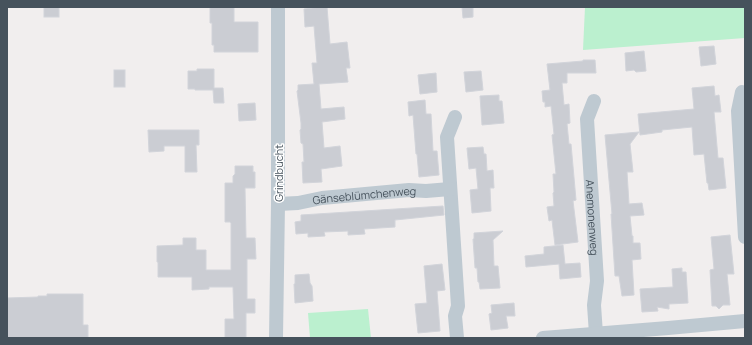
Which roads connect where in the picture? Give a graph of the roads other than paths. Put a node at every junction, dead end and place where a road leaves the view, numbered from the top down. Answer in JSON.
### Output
{"nodes":[{"id":1,"x":278,"y":7,"type":"edge"},
{"id":2,"x":742,"y":92,"type":"dead end"},
{"id":3,"x":594,"y":101,"type":"dead end"},
{"id":4,"x":455,"y":117,"type":"dead end"},
{"id":5,"x":450,"y":189,"type":"junction"},
{"id":6,"x":278,"y":204,"type":"junction"},
{"id":7,"x":745,"y":237,"type":"edge"},
{"id":8,"x":745,"y":321,"type":"edge"},
{"id":9,"x":596,"y":334,"type":"junction"},
{"id":10,"x":660,"y":334,"type":"edge"},
{"id":11,"x":276,"y":338,"type":"edge"},
{"id":12,"x":457,"y":338,"type":"edge"},
{"id":13,"x":543,"y":338,"type":"edge"}],
"edges":[{"from":1,"to":6,"type":"street","name":"Grindbucht"},
{"from":2,"to":7,"type":"street"},
{"from":3,"to":9,"type":"street","name":"Anemonenweg"},
{"from":4,"to":5,"type":"street"},
{"from":5,"to":6,"type":"street","name":"Gänseblümchenweg"},
{"from":5,"to":12,"type":"street"},
{"from":6,"to":11,"type":"street","name":"Grindbucht"},
{"from":8,"to":10,"type":"street"},
{"from":9,"to":10,"type":"street"},
{"from":9,"to":13,"type":"street"}]}
